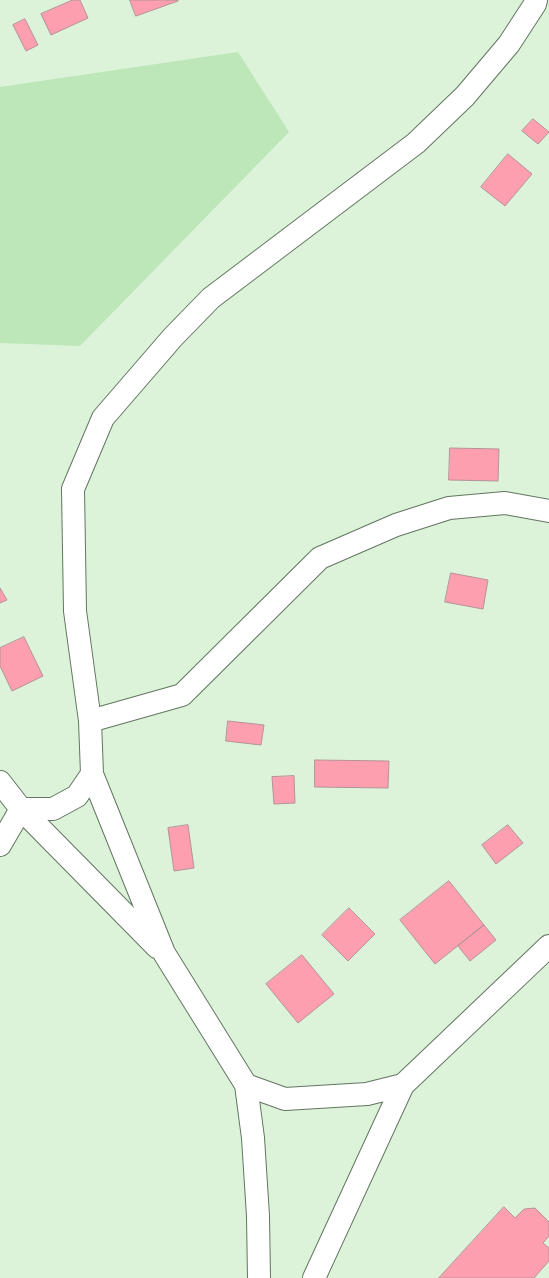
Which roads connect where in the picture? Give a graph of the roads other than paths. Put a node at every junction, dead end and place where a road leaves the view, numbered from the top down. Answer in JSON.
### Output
{"nodes":[{"id":1,"x":531,"y":2,"type":"edge"},
{"id":2,"x":549,"y":510,"type":"edge"},
{"id":3,"x":90,"y":721,"type":"junction"},
{"id":4,"x":92,"y":774,"type":"junction"},
{"id":5,"x":0,"y":782,"type":"edge"},
{"id":6,"x":21,"y":809,"type":"junction"},
{"id":7,"x":0,"y":845,"type":"edge"},
{"id":8,"x":549,"y":946,"type":"edge"},
{"id":9,"x":164,"y":953,"type":"junction"},
{"id":10,"x":246,"y":1085,"type":"junction"},
{"id":11,"x":403,"y":1085,"type":"junction"},
{"id":12,"x":260,"y":1278,"type":"edge"},
{"id":13,"x":314,"y":1278,"type":"edge"}],
"edges":[{"from":1,"to":3,"type":"street"},
{"from":2,"to":3,"type":"street"},
{"from":3,"to":4,"type":"street"},
{"from":4,"to":6,"type":"street"},
{"from":4,"to":9,"type":"street"},
{"from":5,"to":6,"type":"street"},
{"from":6,"to":7,"type":"street"},
{"from":6,"to":9,"type":"street"},
{"from":8,"to":11,"type":"street"},
{"from":9,"to":10,"type":"street"},
{"from":10,"to":11,"type":"street"},
{"from":10,"to":12,"type":"street"},
{"from":11,"to":13,"type":"street"}]}
